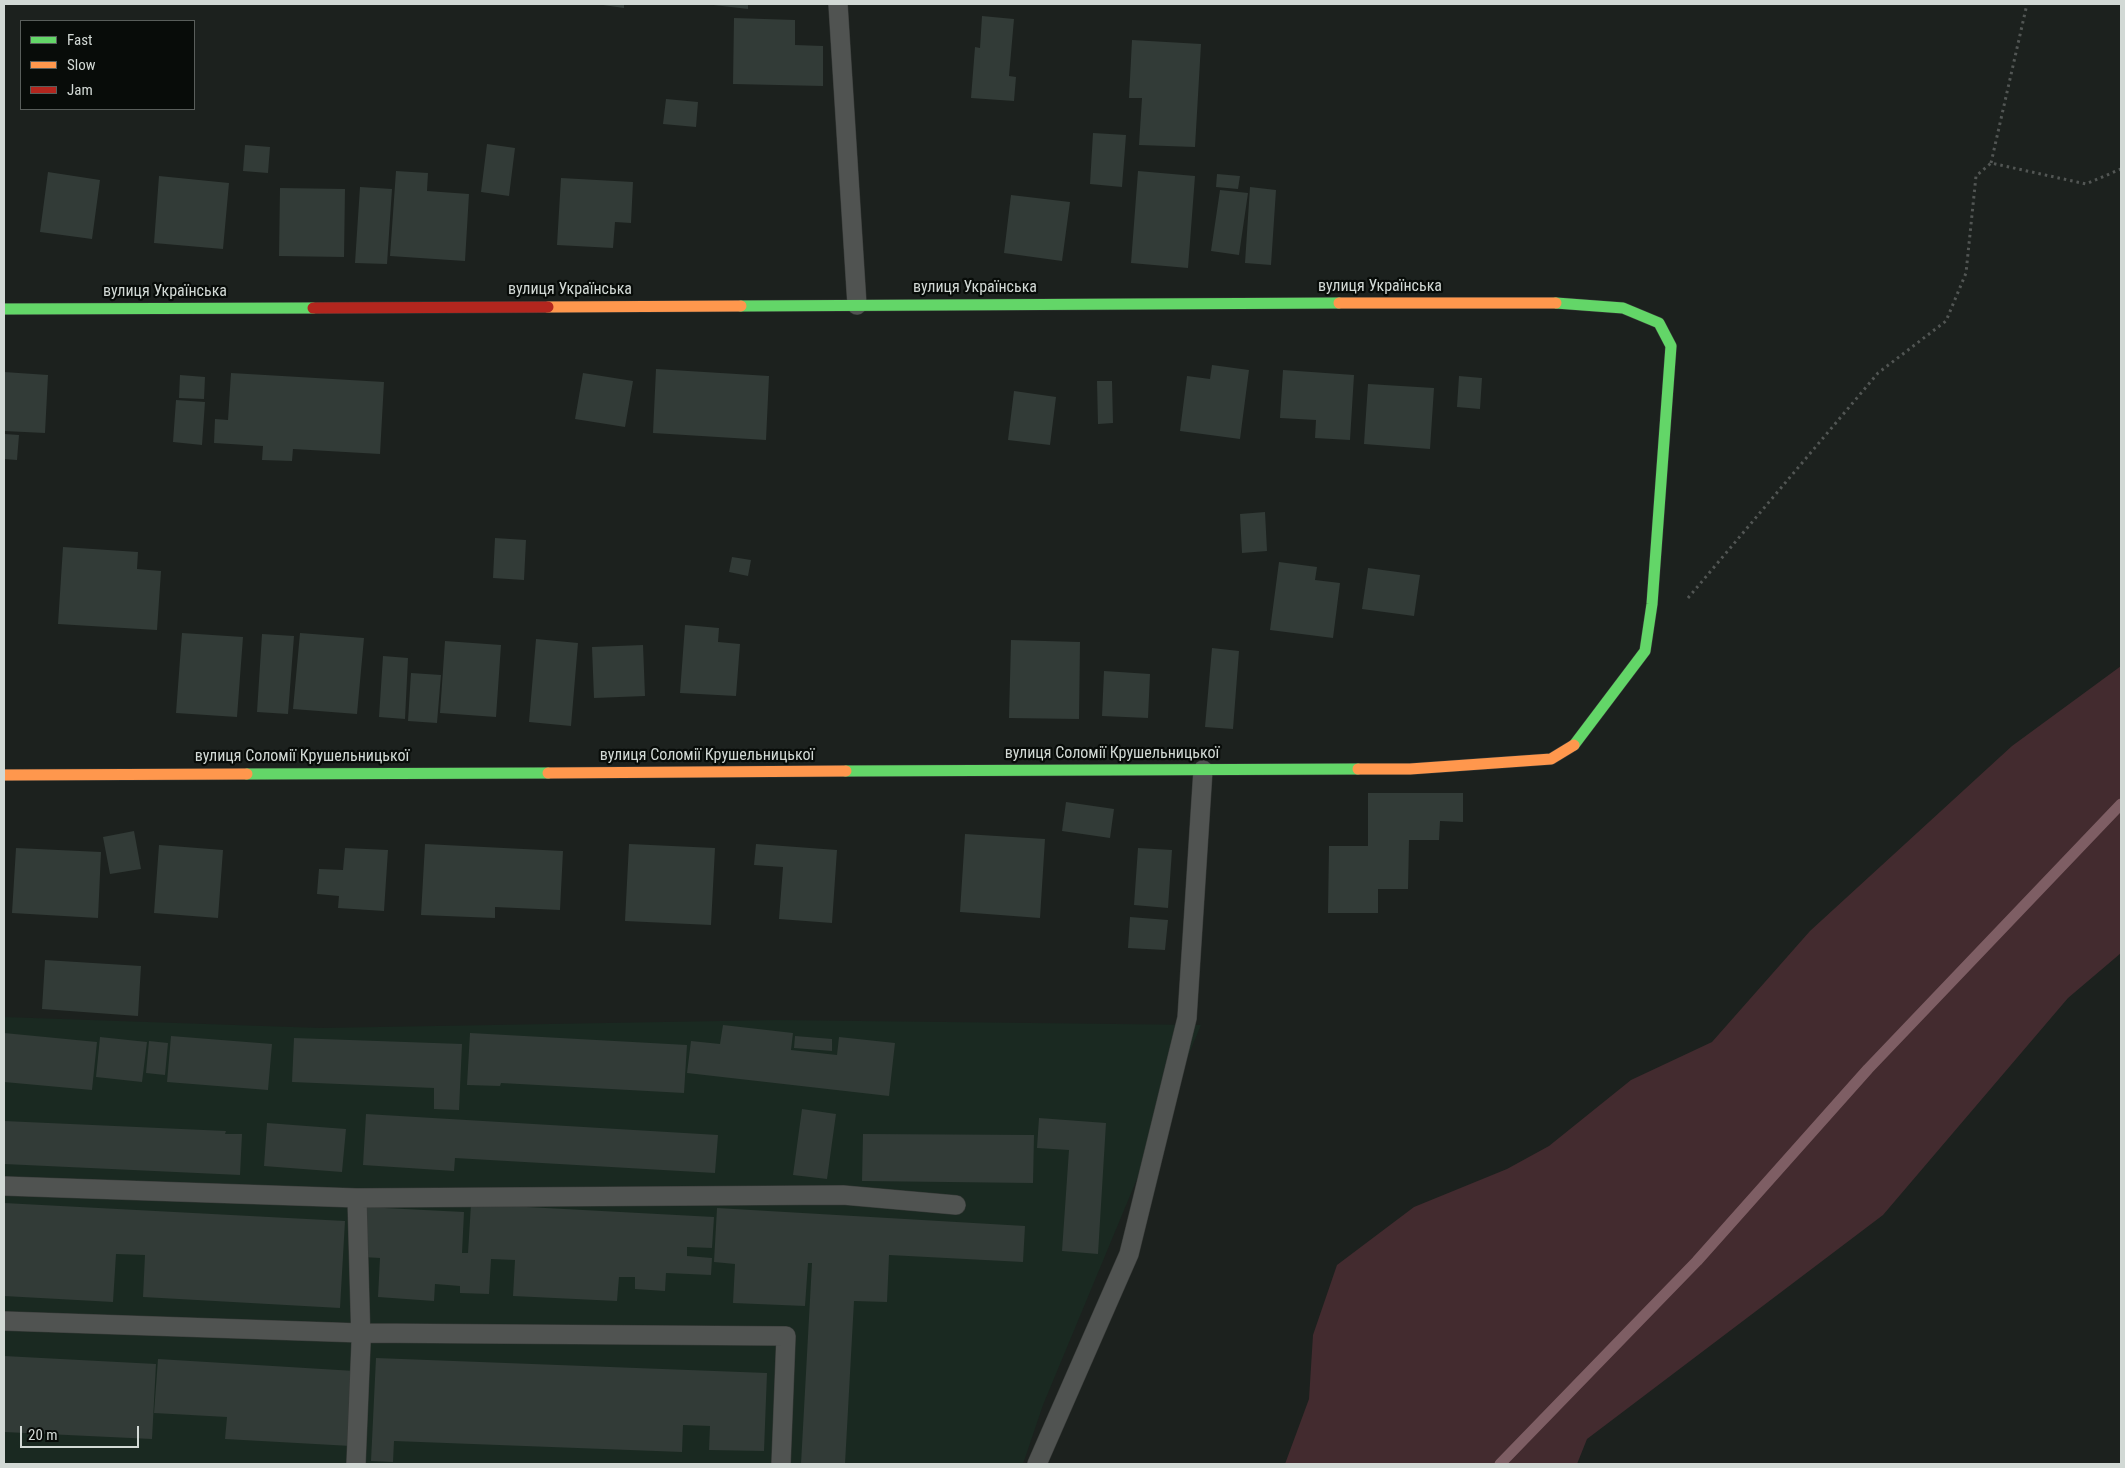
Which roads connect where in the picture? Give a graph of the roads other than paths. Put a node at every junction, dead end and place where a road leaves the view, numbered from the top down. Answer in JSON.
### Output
{"nodes":[{"id":1,"x":838,"y":4,"type":"edge"},
{"id":2,"x":856,"y":305,"type":"junction"},
{"id":3,"x":4,"y":309,"type":"edge"},
{"id":4,"x":1410,"y":769,"type":"joint"},
{"id":5,"x":1203,"y":770,"type":"junction"},
{"id":6,"x":4,"y":775,"type":"edge"},
{"id":7,"x":4,"y":1186,"type":"edge"},
{"id":8,"x":357,"y":1198,"type":"junction"},
{"id":9,"x":956,"y":1205,"type":"dead end"},
{"id":10,"x":4,"y":1322,"type":"edge"},
{"id":11,"x":360,"y":1333,"type":"junction"},
{"id":12,"x":356,"y":1464,"type":"edge"},
{"id":13,"x":781,"y":1464,"type":"edge"},
{"id":14,"x":1037,"y":1464,"type":"edge"}],
"edges":[{"from":1,"to":2,"type":"lane"},
{"from":2,"to":3,"type":"street","name":"вулиця Українська"},
{"from":2,"to":4,"type":"street","name":"вулиця Українська"},
{"from":4,"to":5,"type":"street","name":"вулиця Соломії Крушельницької"},
{"from":5,"to":6,"type":"street","name":"вулиця Соломії Крушельницької"},
{"from":5,"to":14,"type":"lane"},
{"from":7,"to":8,"type":"lane"},
{"from":8,"to":9,"type":"lane"},
{"from":8,"to":11,"type":"lane"},
{"from":10,"to":11,"type":"lane"},
{"from":11,"to":12,"type":"lane"},
{"from":11,"to":13,"type":"lane"}]}
